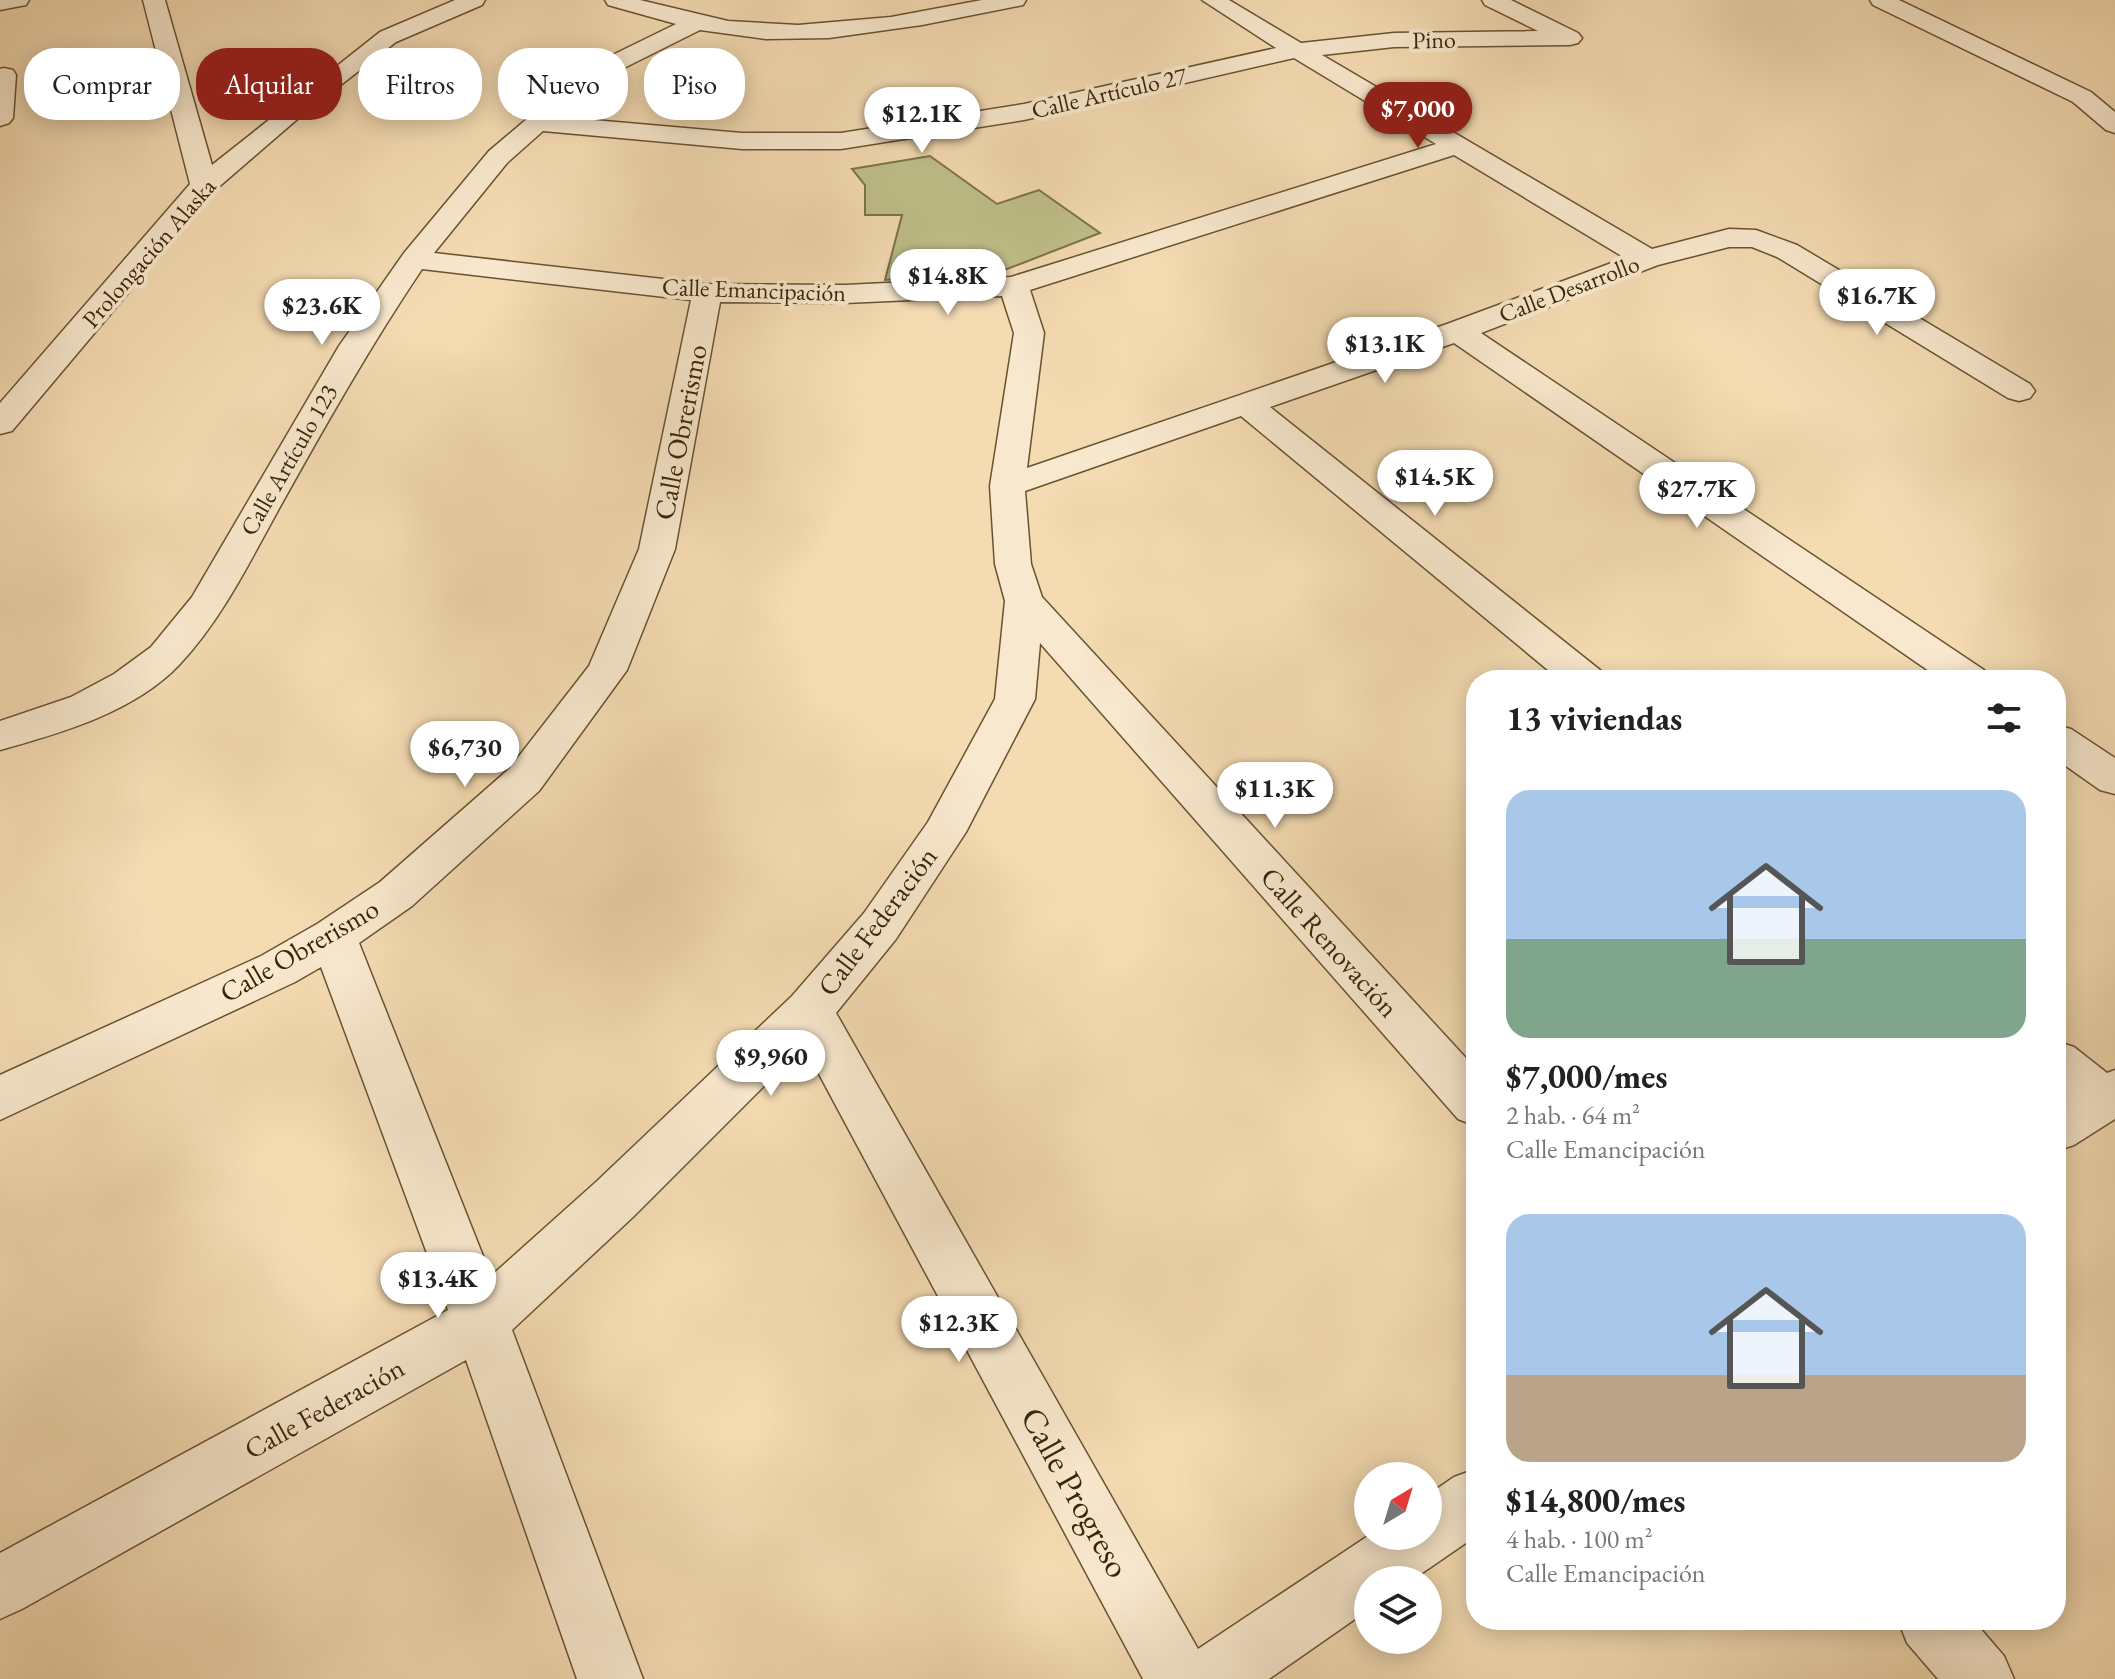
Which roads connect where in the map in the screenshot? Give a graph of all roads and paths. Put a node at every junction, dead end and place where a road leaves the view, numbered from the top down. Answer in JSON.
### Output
{"nodes":[{"id":1,"x":18,"y":0,"type":"edge"},
{"id":2,"x":154,"y":0,"type":"edge"},
{"id":3,"x":474,"y":0,"type":"edge"},
{"id":4,"x":616,"y":0,"type":"edge"},
{"id":5,"x":1015,"y":0,"type":"edge"},
{"id":6,"x":1493,"y":0,"type":"edge"},
{"id":7,"x":1881,"y":0,"type":"edge"},
{"id":8,"x":0,"y":3,"type":"edge"},
{"id":9,"x":1260,"y":3,"type":"dead end"},
{"id":10,"x":1221,"y":5,"type":"edge"},
{"id":11,"x":696,"y":23,"type":"junction"},
{"id":12,"x":1298,"y":50,"type":"junction"},
{"id":13,"x":4,"y":75,"type":"dead end"},
{"id":14,"x":0,"y":118,"type":"edge"},
{"id":15,"x":536,"y":123,"type":"junction"},
{"id":16,"x":2113,"y":139,"type":"edge"},
{"id":17,"x":1458,"y":145,"type":"junction"},
{"id":18,"x":204,"y":185,"type":"junction"},
{"id":19,"x":414,"y":259,"type":"junction"},
{"id":20,"x":1648,"y":259,"type":"junction"},
{"id":21,"x":1014,"y":286,"type":"junction"},
{"id":22,"x":707,"y":293,"type":"junction"},
{"id":23,"x":1458,"y":331,"type":"junction"},
{"id":24,"x":2019,"y":391,"type":"dead end"},
{"id":25,"x":1245,"y":403,"type":"junction"},
{"id":26,"x":7,"y":410,"type":"edge"},
{"id":27,"x":1007,"y":486,"type":"junction"},
{"id":28,"x":1024,"y":601,"type":"junction"},
{"id":29,"x":1574,"y":670,"type":"edge"},
{"id":30,"x":1955,"y":670,"type":"edge"},
{"id":31,"x":0,"y":736,"type":"edge"},
{"id":32,"x":2066,"y":746,"type":"edge"},
{"id":33,"x":2115,"y":779,"type":"edge"},
{"id":34,"x":333,"y":937,"type":"junction"},
{"id":35,"x":809,"y":1010,"type":"junction"},
{"id":36,"x":2066,"y":1068,"type":"edge"},
{"id":37,"x":1466,"y":1093,"type":"edge"},
{"id":38,"x":2109,"y":1096,"type":"edge"},
{"id":39,"x":0,"y":1098,"type":"edge"},
{"id":40,"x":2066,"y":1123,"type":"edge"},
{"id":41,"x":481,"y":1322,"type":"junction"},
{"id":42,"x":1466,"y":1506,"type":"edge"},
{"id":43,"x":1442,"y":1522,"type":"edge"},
{"id":44,"x":1401,"y":1550,"type":"edge"},
{"id":45,"x":0,"y":1587,"type":"edge"},
{"id":46,"x":1939,"y":1630,"type":"edge"},
{"id":47,"x":610,"y":1679,"type":"edge"},
{"id":48,"x":1179,"y":1679,"type":"edge"},
{"id":49,"x":1212,"y":1679,"type":"edge"},
{"id":50,"x":1981,"y":1679,"type":"edge"}],
"edges":[{"from":1,"to":8,"type":"street"},
{"from":2,"to":18,"type":"street"},
{"from":3,"to":18,"type":"street","name":"Prolongación Alaska"},
{"from":4,"to":11,"type":"street"},
{"from":5,"to":11,"type":"street"},
{"from":6,"to":12,"type":"street","name":"Pino"},
{"from":7,"to":16,"type":"street"},
{"from":9,"to":10,"type":"street"},
{"from":10,"to":12,"type":"street"},
{"from":11,"to":15,"type":"street","name":"Calle Artículo 123"},
{"from":12,"to":15,"type":"street","name":"Calle Artículo 27"},
{"from":12,"to":17,"type":"street"},
{"from":13,"to":14,"type":"street"},
{"from":15,"to":19,"type":"street","name":"Calle Artículo 123"},
{"from":17,"to":20,"type":"street"},
{"from":17,"to":21,"type":"street","name":"Calle Emancipación"},
{"from":18,"to":26,"type":"street","name":"Prolongación Alaska"},
{"from":19,"to":22,"type":"street","name":"Calle Emancipación"},
{"from":19,"to":31,"type":"street","name":"Calle Artículo 123"},
{"from":20,"to":23,"type":"street","name":"Calle Desarrollo"},
{"from":20,"to":24,"type":"street","name":"Calle Desarrollo"},
{"from":21,"to":22,"type":"street","name":"Calle Emancipación"},
{"from":21,"to":27,"type":"street","name":"Calle Federación"},
{"from":22,"to":34,"type":"street","name":"Calle Obrerismo"},
{"from":23,"to":25,"type":"street","name":"Calle Desarrollo"},
{"from":23,"to":30,"type":"street"},
{"from":25,"to":27,"type":"street","name":"Calle Desarrollo"},
{"from":25,"to":29,"type":"street"},
{"from":27,"to":28,"type":"street","name":"Calle Federación"},
{"from":28,"to":35,"type":"street","name":"Calle Federación"},
{"from":28,"to":37,"type":"street","name":"Calle Renovación"},
{"from":32,"to":33,"type":"street"},
{"from":34,"to":39,"type":"street","name":"Calle Obrerismo"},
{"from":34,"to":41,"type":"street"},
{"from":35,"to":41,"type":"street","name":"Calle Federación"},
{"from":35,"to":48,"type":"street","name":"Calle Progreso"},
{"from":36,"to":38,"type":"street"},
{"from":38,"to":40,"type":"street"},
{"from":41,"to":45,"type":"street","name":"Calle Federación"},
{"from":41,"to":47,"type":"street"},
{"from":42,"to":43,"type":"street"},
{"from":44,"to":49,"type":"street"},
{"from":46,"to":50,"type":"street"}]}
